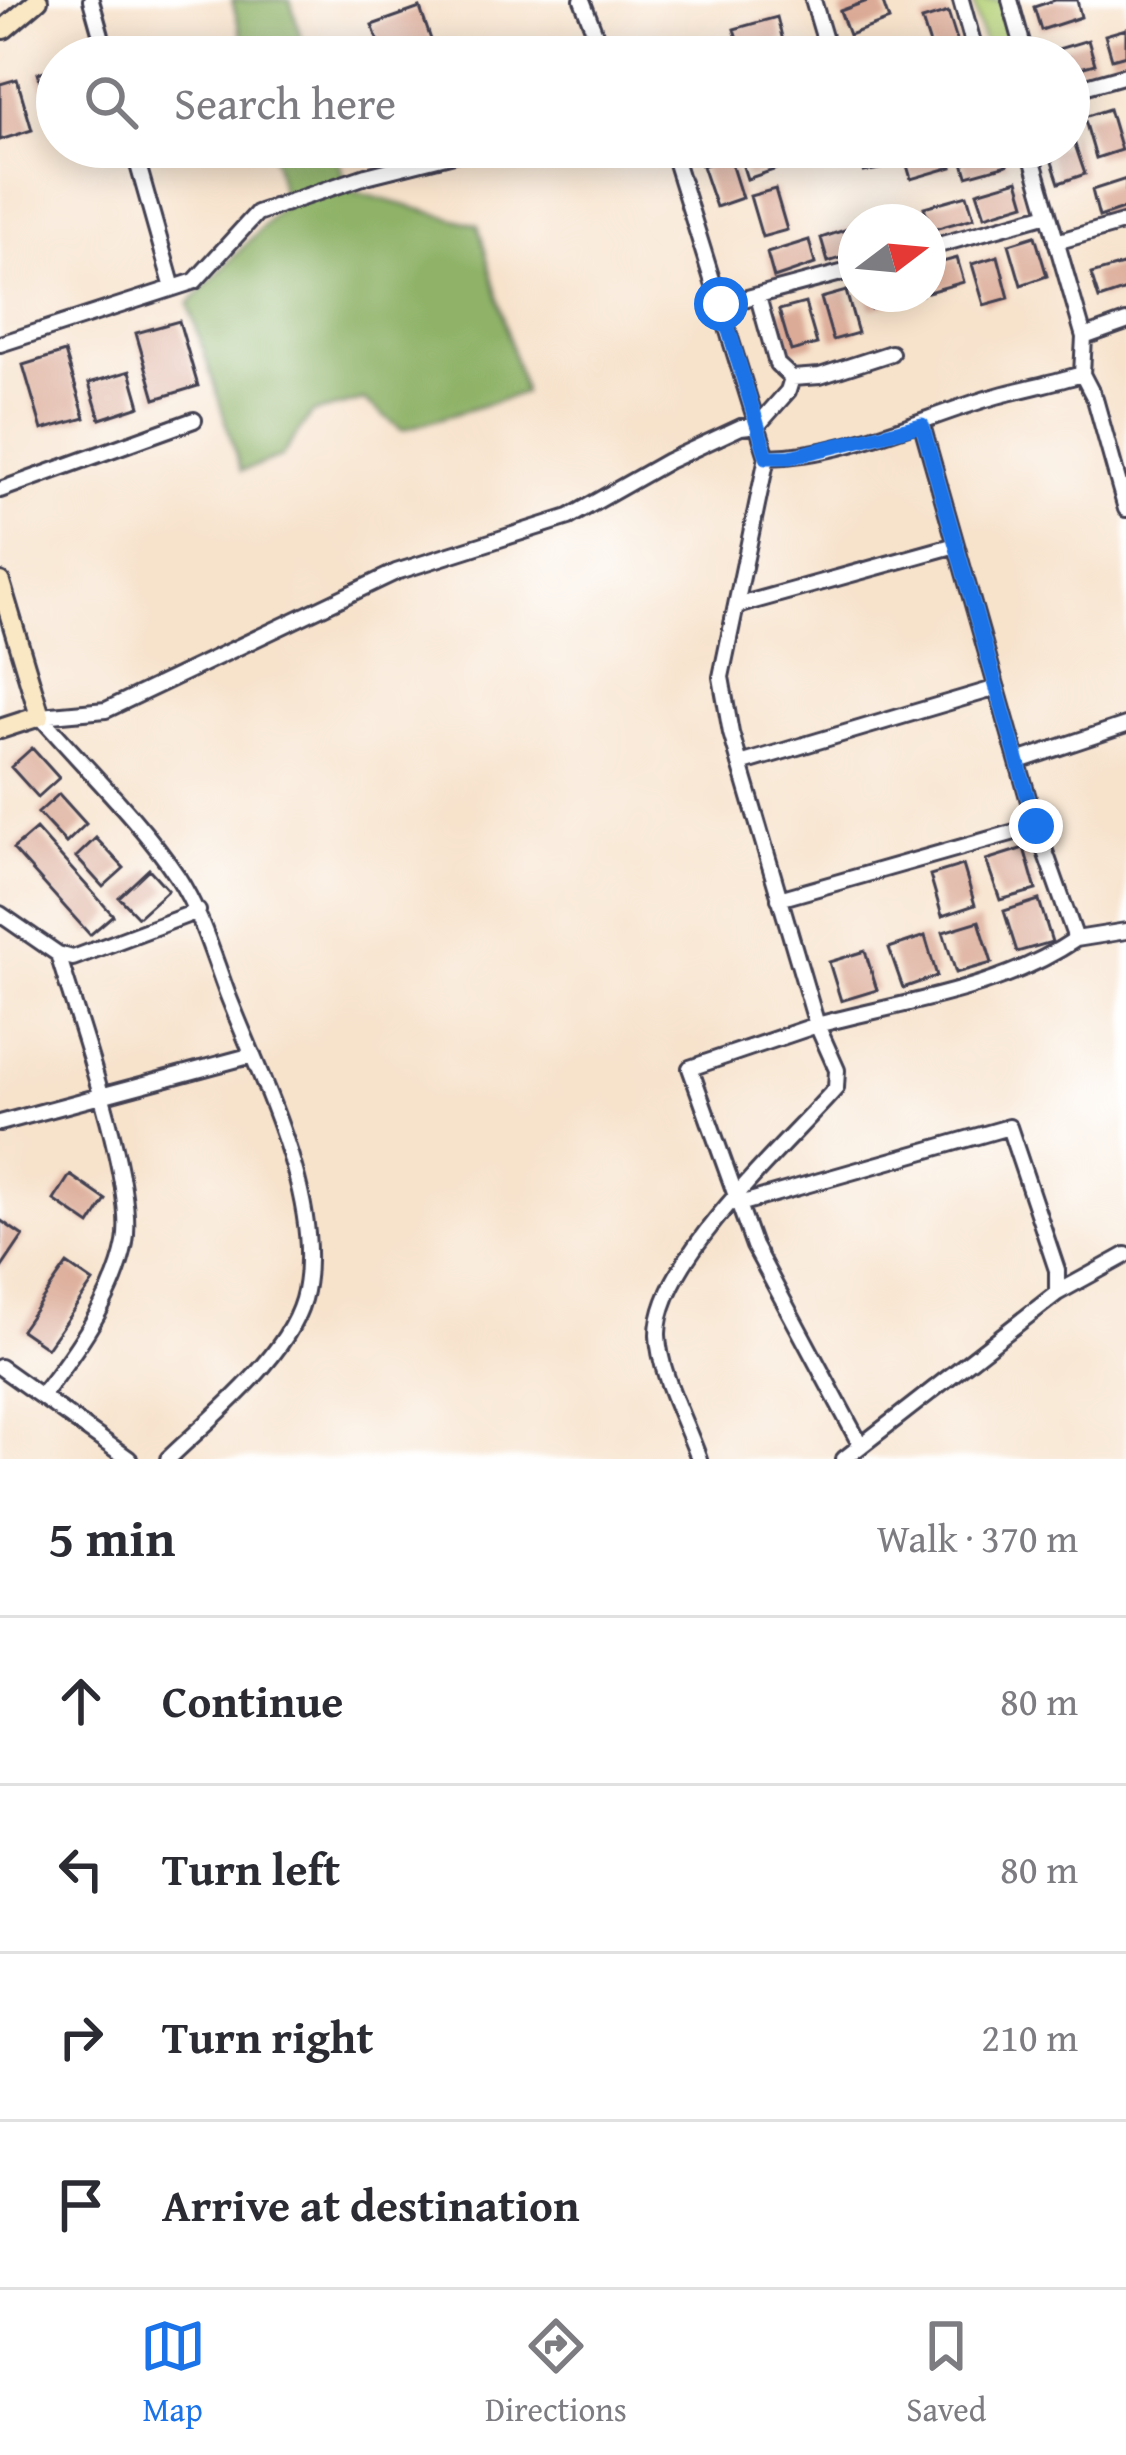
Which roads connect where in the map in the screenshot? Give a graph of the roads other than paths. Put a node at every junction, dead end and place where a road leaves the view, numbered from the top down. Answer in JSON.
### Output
{"nodes":[{"id":1,"x":10,"y":0,"type":"edge"},
{"id":2,"x":38,"y":0,"type":"edge"},
{"id":3,"x":91,"y":0,"type":"edge"},
{"id":4,"x":583,"y":0,"type":"edge"},
{"id":5,"x":813,"y":0,"type":"edge"},
{"id":6,"x":962,"y":0,"type":"edge"},
{"id":7,"x":1010,"y":0,"type":"edge"},
{"id":8,"x":2,"y":31,"type":"edge"},
{"id":9,"x":101,"y":36,"type":"edge"},
{"id":10,"x":596,"y":36,"type":"edge"},
{"id":11,"x":823,"y":36,"type":"edge"},
{"id":12,"x":971,"y":36,"type":"edge"},
{"id":13,"x":1020,"y":36,"type":"edge"},
{"id":14,"x":1126,"y":75,"type":"edge"},
{"id":15,"x":1090,"y":85,"type":"edge"},
{"id":16,"x":139,"y":168,"type":"edge"},
{"id":17,"x":397,"y":168,"type":"edge"},
{"id":18,"x":680,"y":168,"type":"edge"},
{"id":19,"x":1035,"y":168,"type":"edge"},
{"id":20,"x":1048,"y":214,"type":"junction"},
{"id":21,"x":1126,"y":222,"type":"edge"},
{"id":22,"x":1056,"y":242,"type":"junction"},
{"id":23,"x":946,"y":243,"type":"edge"},
{"id":24,"x":838,"y":274,"type":"edge"},
{"id":25,"x":173,"y":288,"type":"junction"},
{"id":26,"x":758,"y":298,"type":"junction"},
{"id":27,"x":721,"y":304,"type":"junction"},
{"id":28,"x":1126,"y":322,"type":"edge"},
{"id":29,"x":1084,"y":337,"type":"junction"},
{"id":30,"x":0,"y":344,"type":"edge"},
{"id":31,"x":891,"y":353,"type":"dead end"},
{"id":32,"x":1082,"y":374,"type":"junction"},
{"id":33,"x":792,"y":378,"type":"junction"},
{"id":34,"x":194,"y":420,"type":"dead end"},
{"id":35,"x":758,"y":425,"type":"junction"},
{"id":36,"x":922,"y":425,"type":"junction"},
{"id":37,"x":767,"y":457,"type":"junction"},
{"id":38,"x":0,"y":490,"type":"edge"},
{"id":39,"x":1126,"y":509,"type":"edge"},
{"id":40,"x":956,"y":544,"type":"junction"},
{"id":41,"x":0,"y":582,"type":"edge"},
{"id":42,"x":736,"y":606,"type":"junction"},
{"id":43,"x":997,"y":688,"type":"junction"},
{"id":44,"x":40,"y":716,"type":"junction"},
{"id":45,"x":1126,"y":725,"type":"edge"},
{"id":46,"x":0,"y":729,"type":"edge"},
{"id":47,"x":1018,"y":761,"type":"junction"},
{"id":48,"x":740,"y":764,"type":"junction"},
{"id":49,"x":1036,"y":826,"type":"junction"},
{"id":50,"x":779,"y":899,"type":"junction"},
{"id":51,"x":198,"y":911,"type":"junction"},
{"id":52,"x":0,"y":914,"type":"edge"},
{"id":53,"x":1126,"y":931,"type":"edge"},
{"id":54,"x":1076,"y":939,"type":"junction"},
{"id":55,"x":58,"y":955,"type":"junction"},
{"id":56,"x":818,"y":1025,"type":"junction"},
{"id":57,"x":253,"y":1055,"type":"junction"},
{"id":58,"x":100,"y":1095,"type":"junction"},
{"id":59,"x":0,"y":1124,"type":"edge"},
{"id":60,"x":737,"y":1199,"type":"junction"},
{"id":61,"x":1126,"y":1255,"type":"edge"},
{"id":62,"x":1057,"y":1293,"type":"junction"},
{"id":63,"x":0,"y":1367,"type":"edge"},
{"id":64,"x":41,"y":1396,"type":"junction"},
{"id":65,"x":861,"y":1446,"type":"junction"},
{"id":66,"x":129,"y":1459,"type":"edge"},
{"id":67,"x":167,"y":1459,"type":"edge"},
{"id":68,"x":699,"y":1459,"type":"edge"},
{"id":69,"x":844,"y":1459,"type":"edge"}],
"edges":[{"from":1,"to":8,"type":"street"},
{"from":2,"to":8,"type":"street"},
{"from":3,"to":9,"type":"street"},
{"from":4,"to":10,"type":"street"},
{"from":5,"to":11,"type":"street"},
{"from":6,"to":12,"type":"street"},
{"from":7,"to":13,"type":"street"},
{"from":14,"to":15,"type":"street"},
{"from":16,"to":25,"type":"street"},
{"from":17,"to":25,"type":"street"},
{"from":18,"to":27,"type":"street"},
{"from":19,"to":20,"type":"street"},
{"from":20,"to":22,"type":"street"},
{"from":20,"to":23,"type":"street"},
{"from":21,"to":22,"type":"street"},
{"from":22,"to":29,"type":"street"},
{"from":24,"to":26,"type":"street"},
{"from":25,"to":30,"type":"street"},
{"from":26,"to":27,"type":"street"},
{"from":26,"to":33,"type":"street"},
{"from":27,"to":35,"type":"street"},
{"from":28,"to":29,"type":"street"},
{"from":29,"to":32,"type":"street"},
{"from":31,"to":33,"type":"street"},
{"from":32,"to":36,"type":"street"},
{"from":32,"to":39,"type":"street"},
{"from":33,"to":35,"type":"street"},
{"from":34,"to":38,"type":"street"},
{"from":35,"to":37,"type":"street"},
{"from":35,"to":44,"type":"street"},
{"from":36,"to":37,"type":"street"},
{"from":36,"to":40,"type":"street"},
{"from":37,"to":42,"type":"street"},
{"from":40,"to":42,"type":"street"},
{"from":40,"to":43,"type":"street"},
{"from":41,"to":44,"type":"street"},
{"from":42,"to":48,"type":"street"},
{"from":43,"to":47,"type":"street"},
{"from":43,"to":48,"type":"street"},
{"from":44,"to":46,"type":"street"},
{"from":44,"to":51,"type":"street"},
{"from":45,"to":47,"type":"street"},
{"from":47,"to":49,"type":"street"},
{"from":48,"to":50,"type":"street"},
{"from":49,"to":50,"type":"street"},
{"from":49,"to":54,"type":"street"},
{"from":50,"to":56,"type":"street"},
{"from":51,"to":55,"type":"street"},
{"from":51,"to":57,"type":"street"},
{"from":52,"to":55,"type":"street"},
{"from":53,"to":54,"type":"street"},
{"from":54,"to":56,"type":"street"},
{"from":55,"to":58,"type":"street"},
{"from":56,"to":60,"type":"street"},
{"from":56,"to":60,"type":"street"},
{"from":57,"to":58,"type":"street"},
{"from":57,"to":67,"type":"street"},
{"from":58,"to":59,"type":"street"},
{"from":58,"to":64,"type":"street"},
{"from":60,"to":62,"type":"street"},
{"from":60,"to":65,"type":"street"},
{"from":60,"to":68,"type":"street"},
{"from":61,"to":62,"type":"street"},
{"from":62,"to":65,"type":"street"},
{"from":63,"to":64,"type":"street"},
{"from":64,"to":66,"type":"street"},
{"from":65,"to":69,"type":"street"}]}
